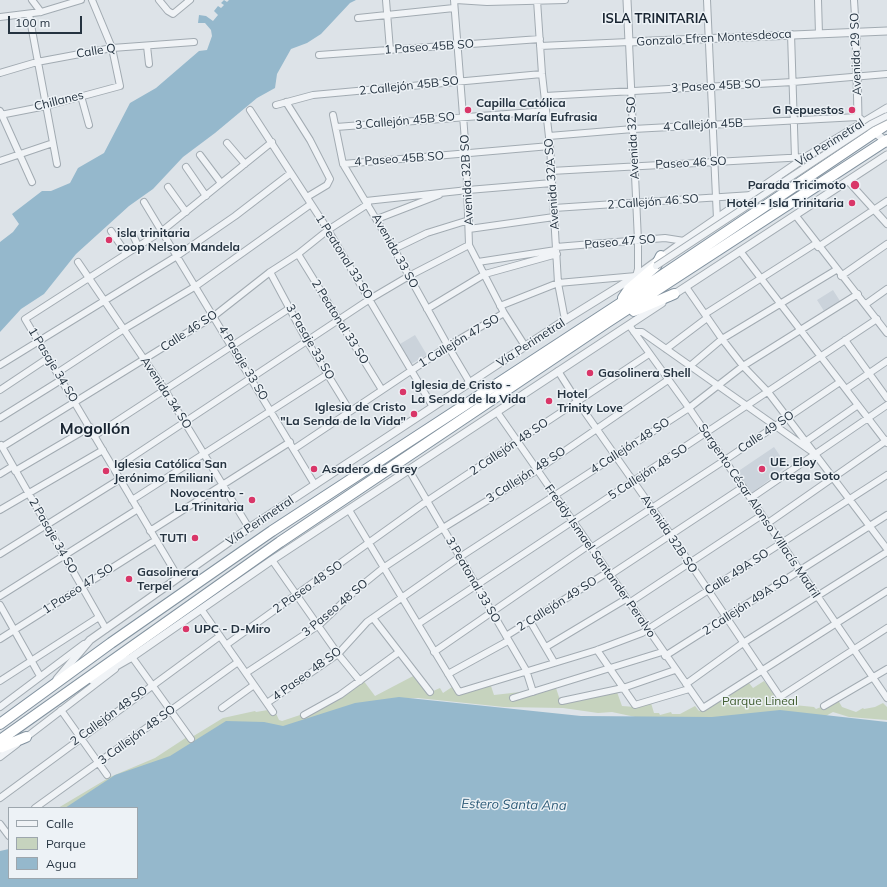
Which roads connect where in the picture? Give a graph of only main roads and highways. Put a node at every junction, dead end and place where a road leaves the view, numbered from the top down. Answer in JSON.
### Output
{"nodes":[{"id":1,"x":887,"y":124,"type":"edge"},
{"id":2,"x":886,"y":141,"type":"edge"},
{"id":3,"x":661,"y":256,"type":"road end"},
{"id":4,"x":674,"y":294,"type":"road end"},
{"id":5,"x":621,"y":303,"type":"junction"},
{"id":6,"x":606,"y":323,"type":"junction"},
{"id":7,"x":272,"y":531,"type":"junction"},
{"id":8,"x":280,"y":542,"type":"junction"},
{"id":9,"x":0,"y":724,"type":"edge"},
{"id":10,"x":26,"y":737,"type":"road end"},
{"id":11,"x":0,"y":740,"type":"edge"},
{"id":12,"x":0,"y":748,"type":"edge"}],
"edges":[{"from":1,"to":5,"type":"highway","name":"Vía Perimetral"},
{"from":2,"to":6,"type":"highway","name":"Vía Perimetral"},
{"from":3,"to":5,"type":"highway"},
{"from":4,"to":6,"type":"highway"},
{"from":5,"to":7,"type":"highway","name":"Vía Perimetral"},
{"from":6,"to":8,"type":"highway","name":"Vía Perimetral"},
{"from":7,"to":8,"type":"highway"},
{"from":7,"to":9,"type":"highway","name":"Vía Perimetral"},
{"from":8,"to":11,"type":"highway","name":"Vía Perimetral"},
{"from":10,"to":12,"type":"highway"}]}
